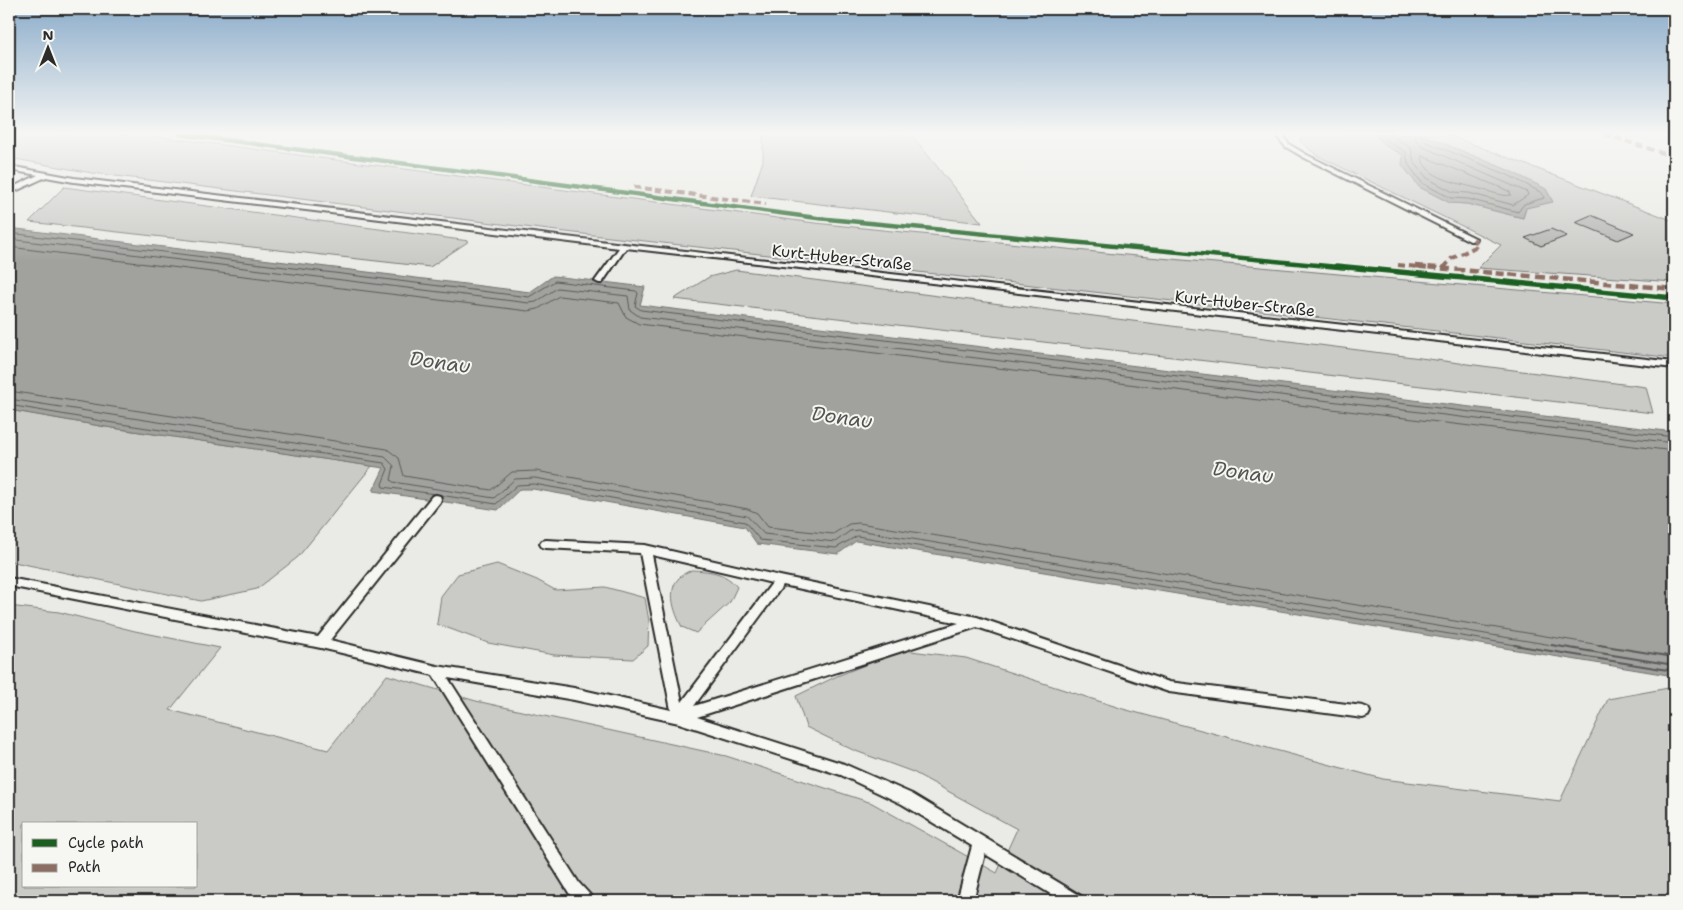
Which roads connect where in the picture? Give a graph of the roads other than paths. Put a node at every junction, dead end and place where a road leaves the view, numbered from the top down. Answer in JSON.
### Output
{"nodes":[{"id":1,"x":39,"y":176,"type":"edge"},
{"id":2,"x":64,"y":176,"type":"edge"},
{"id":3,"x":1346,"y":176,"type":"edge"},
{"id":4,"x":9,"y":192,"type":"edge"},
{"id":5,"x":1473,"y":239,"type":"dead end"},
{"id":6,"x":624,"y":246,"type":"junction"},
{"id":7,"x":599,"y":281,"type":"dead end"},
{"id":8,"x":1674,"y":365,"type":"edge"},
{"id":9,"x":436,"y":499,"type":"dead end"},
{"id":10,"x":546,"y":544,"type":"dead end"},
{"id":11,"x":645,"y":549,"type":"junction"},
{"id":12,"x":780,"y":580,"type":"junction"},
{"id":13,"x":9,"y":582,"type":"edge"},
{"id":14,"x":977,"y":622,"type":"junction"},
{"id":15,"x":321,"y":643,"type":"junction"},
{"id":16,"x":437,"y":671,"type":"junction"},
{"id":17,"x":1363,"y":712,"type":"dead end"},
{"id":18,"x":679,"y":717,"type":"junction"},
{"id":19,"x":980,"y":843,"type":"junction"},
{"id":20,"x":586,"y":901,"type":"edge"},
{"id":21,"x":964,"y":901,"type":"edge"},
{"id":22,"x":1076,"y":901,"type":"edge"}],
"edges":[{"from":1,"to":4,"type":"lane"},
{"from":2,"to":6,"type":"lane","name":"Kurt-Huber-Straße"},
{"from":3,"to":5,"type":"lane"},
{"from":6,"to":7,"type":"lane"},
{"from":6,"to":8,"type":"lane","name":"Kurt-Huber-Straße"},
{"from":9,"to":15,"type":"lane"},
{"from":10,"to":11,"type":"lane"},
{"from":11,"to":12,"type":"lane"},
{"from":11,"to":18,"type":"lane"},
{"from":12,"to":14,"type":"lane"},
{"from":12,"to":18,"type":"lane"},
{"from":13,"to":15,"type":"lane"},
{"from":14,"to":17,"type":"lane"},
{"from":14,"to":18,"type":"lane"},
{"from":15,"to":16,"type":"lane"},
{"from":16,"to":18,"type":"lane"},
{"from":16,"to":20,"type":"lane"},
{"from":18,"to":19,"type":"lane"},
{"from":19,"to":21,"type":"lane"},
{"from":19,"to":22,"type":"lane"}]}
